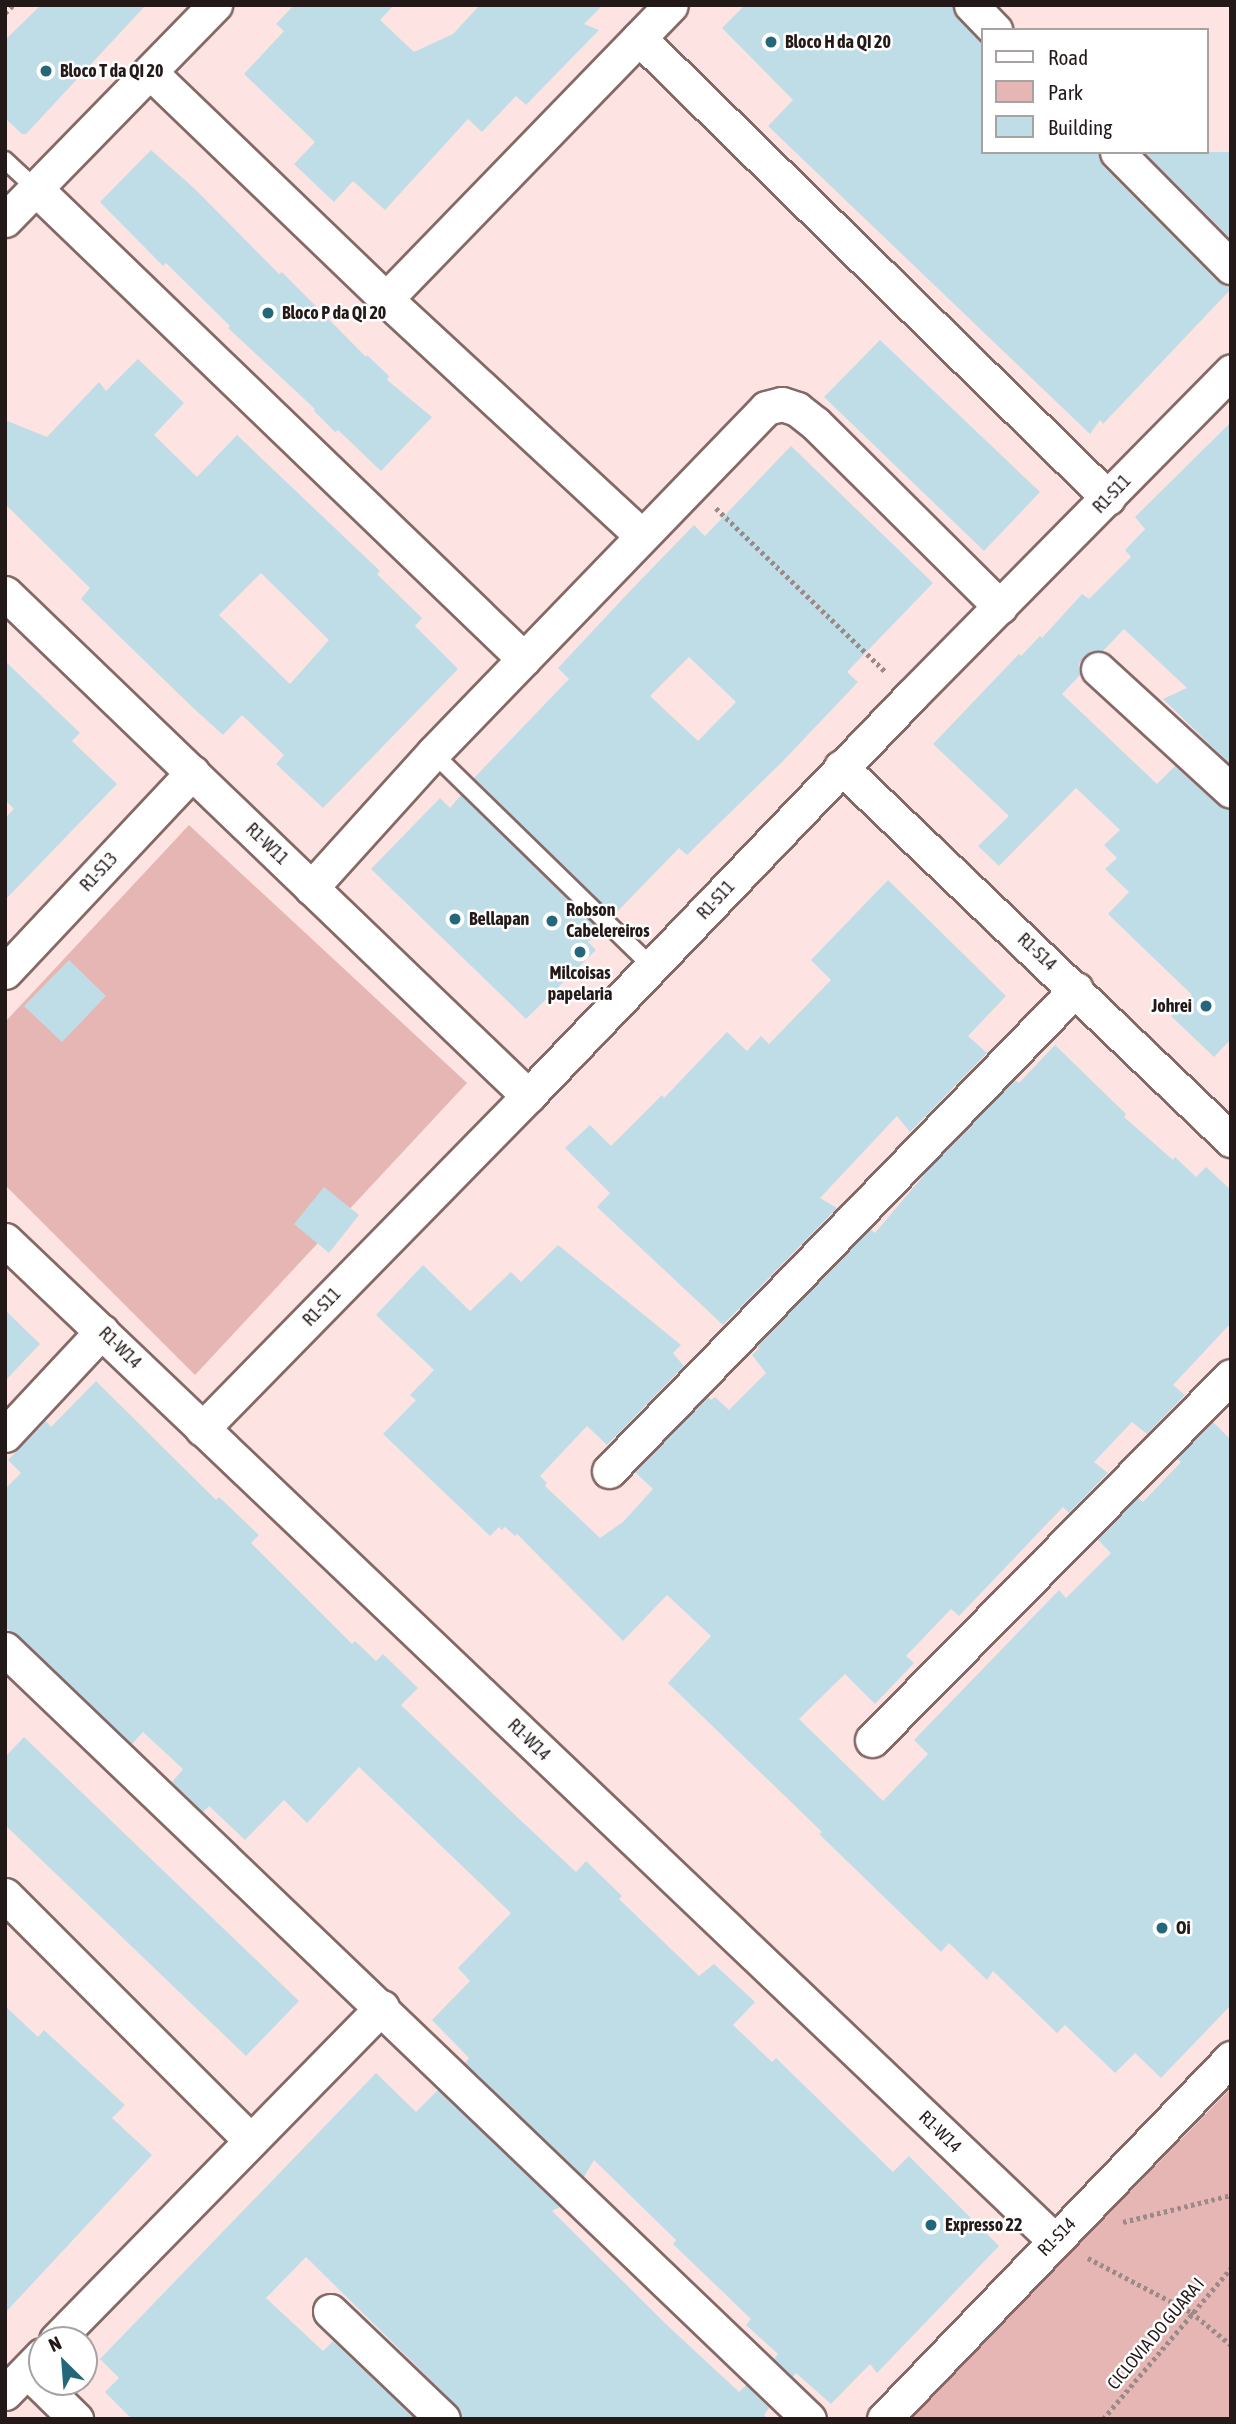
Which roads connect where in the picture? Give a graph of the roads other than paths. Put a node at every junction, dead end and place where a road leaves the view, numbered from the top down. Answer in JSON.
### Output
{"nodes":[{"id":1,"x":215,"y":5,"type":"edge"},
{"id":2,"x":671,"y":5,"type":"edge"},
{"id":3,"x":971,"y":5,"type":"edge"},
{"id":4,"x":993,"y":28,"type":"edge"},
{"id":5,"x":639,"y":38,"type":"junction"},
{"id":6,"x":150,"y":72,"type":"junction"},
{"id":7,"x":1119,"y":154,"type":"edge"},
{"id":8,"x":5,"y":160,"type":"edge"},
{"id":9,"x":35,"y":188,"type":"junction"},
{"id":10,"x":5,"y":220,"type":"edge"},
{"id":11,"x":1231,"y":267,"type":"edge"},
{"id":12,"x":386,"y":299,"type":"junction"},
{"id":13,"x":1231,"y":372,"type":"edge"},
{"id":14,"x":1108,"y":498,"type":"junction"},
{"id":15,"x":642,"y":536,"type":"junction"},
{"id":16,"x":5,"y":593,"type":"edge"},
{"id":17,"x":1000,"y":607,"type":"junction"},
{"id":18,"x":524,"y":659,"type":"junction"},
{"id":19,"x":1098,"y":669,"type":"dead end"},
{"id":20,"x":433,"y":753,"type":"junction"},
{"id":21,"x":841,"y":767,"type":"junction"},
{"id":22,"x":193,"y":772,"type":"junction"},
{"id":23,"x":1231,"y":791,"type":"edge"},
{"id":24,"x":311,"y":888,"type":"junction"},
{"id":25,"x":652,"y":967,"type":"junction"},
{"id":26,"x":5,"y":972,"type":"edge"},
{"id":27,"x":1076,"y":989,"type":"junction"},
{"id":28,"x":528,"y":1096,"type":"junction"},
{"id":29,"x":1224,"y":1120,"type":"edge"},
{"id":30,"x":5,"y":1240,"type":"edge"},
{"id":31,"x":102,"y":1331,"type":"junction"},
{"id":32,"x":1231,"y":1376,"type":"edge"},
{"id":33,"x":202,"y":1429,"type":"junction"},
{"id":34,"x":5,"y":1435,"type":"edge"},
{"id":35,"x":609,"y":1471,"type":"dead end"},
{"id":36,"x":10,"y":1662,"type":"edge"},
{"id":37,"x":872,"y":1740,"type":"dead end"},
{"id":38,"x":9,"y":1907,"type":"edge"},
{"id":39,"x":382,"y":2007,"type":"junction"},
{"id":40,"x":1231,"y":2058,"type":"edge"},
{"id":41,"x":249,"y":2139,"type":"junction"},
{"id":42,"x":1054,"y":2240,"type":"junction"},
{"id":43,"x":330,"y":2311,"type":"dead end"},
{"id":44,"x":69,"y":2326,"type":"edge"},
{"id":45,"x":25,"y":2373,"type":"edge"},
{"id":46,"x":76,"y":2419,"type":"edge"},
{"id":47,"x":443,"y":2419,"type":"edge"},
{"id":48,"x":809,"y":2419,"type":"edge"},
{"id":49,"x":884,"y":2419,"type":"edge"}],
"edges":[{"from":1,"to":6,"type":"street"},
{"from":2,"to":5,"type":"street"},
{"from":3,"to":4,"type":"street"},
{"from":5,"to":12,"type":"street"},
{"from":5,"to":14,"type":"street"},
{"from":6,"to":9,"type":"street"},
{"from":6,"to":12,"type":"street"},
{"from":7,"to":11,"type":"street"},
{"from":8,"to":9,"type":"lane"},
{"from":9,"to":10,"type":"street"},
{"from":9,"to":18,"type":"street"},
{"from":12,"to":15,"type":"street"},
{"from":13,"to":14,"type":"street","name":"R1-S11"},
{"from":14,"to":17,"type":"street","name":"R1-S11"},
{"from":15,"to":17,"type":"street"},
{"from":15,"to":18,"type":"street"},
{"from":16,"to":22,"type":"street","name":"R1-W11"},
{"from":17,"to":21,"type":"street","name":"R1-S11"},
{"from":18,"to":20,"type":"street"},
{"from":19,"to":23,"type":"street"},
{"from":20,"to":24,"type":"street"},
{"from":20,"to":25,"type":"lane"},
{"from":21,"to":25,"type":"street","name":"R1-S11"},
{"from":21,"to":27,"type":"street","name":"R1-S14"},
{"from":22,"to":24,"type":"street","name":"R1-W11"},
{"from":22,"to":26,"type":"street","name":"R1-S13"},
{"from":24,"to":28,"type":"street","name":"R1-W11"},
{"from":25,"to":28,"type":"street","name":"R1-S11"},
{"from":27,"to":29,"type":"street","name":"R1-S14"},
{"from":27,"to":35,"type":"street"},
{"from":28,"to":33,"type":"street","name":"R1-S11"},
{"from":30,"to":31,"type":"street","name":"R1-W14"},
{"from":31,"to":33,"type":"street","name":"R1-W14"},
{"from":31,"to":34,"type":"street"},
{"from":32,"to":37,"type":"street"},
{"from":33,"to":42,"type":"street","name":"R1-W14"},
{"from":36,"to":39,"type":"street"},
{"from":38,"to":41,"type":"street"},
{"from":39,"to":41,"type":"street"},
{"from":39,"to":48,"type":"street"},
{"from":40,"to":42,"type":"street","name":"R1-S14"},
{"from":41,"to":44,"type":"street"},
{"from":42,"to":49,"type":"street","name":"R1-S14"},
{"from":43,"to":47,"type":"street"},
{"from":45,"to":46,"type":"street"}]}
